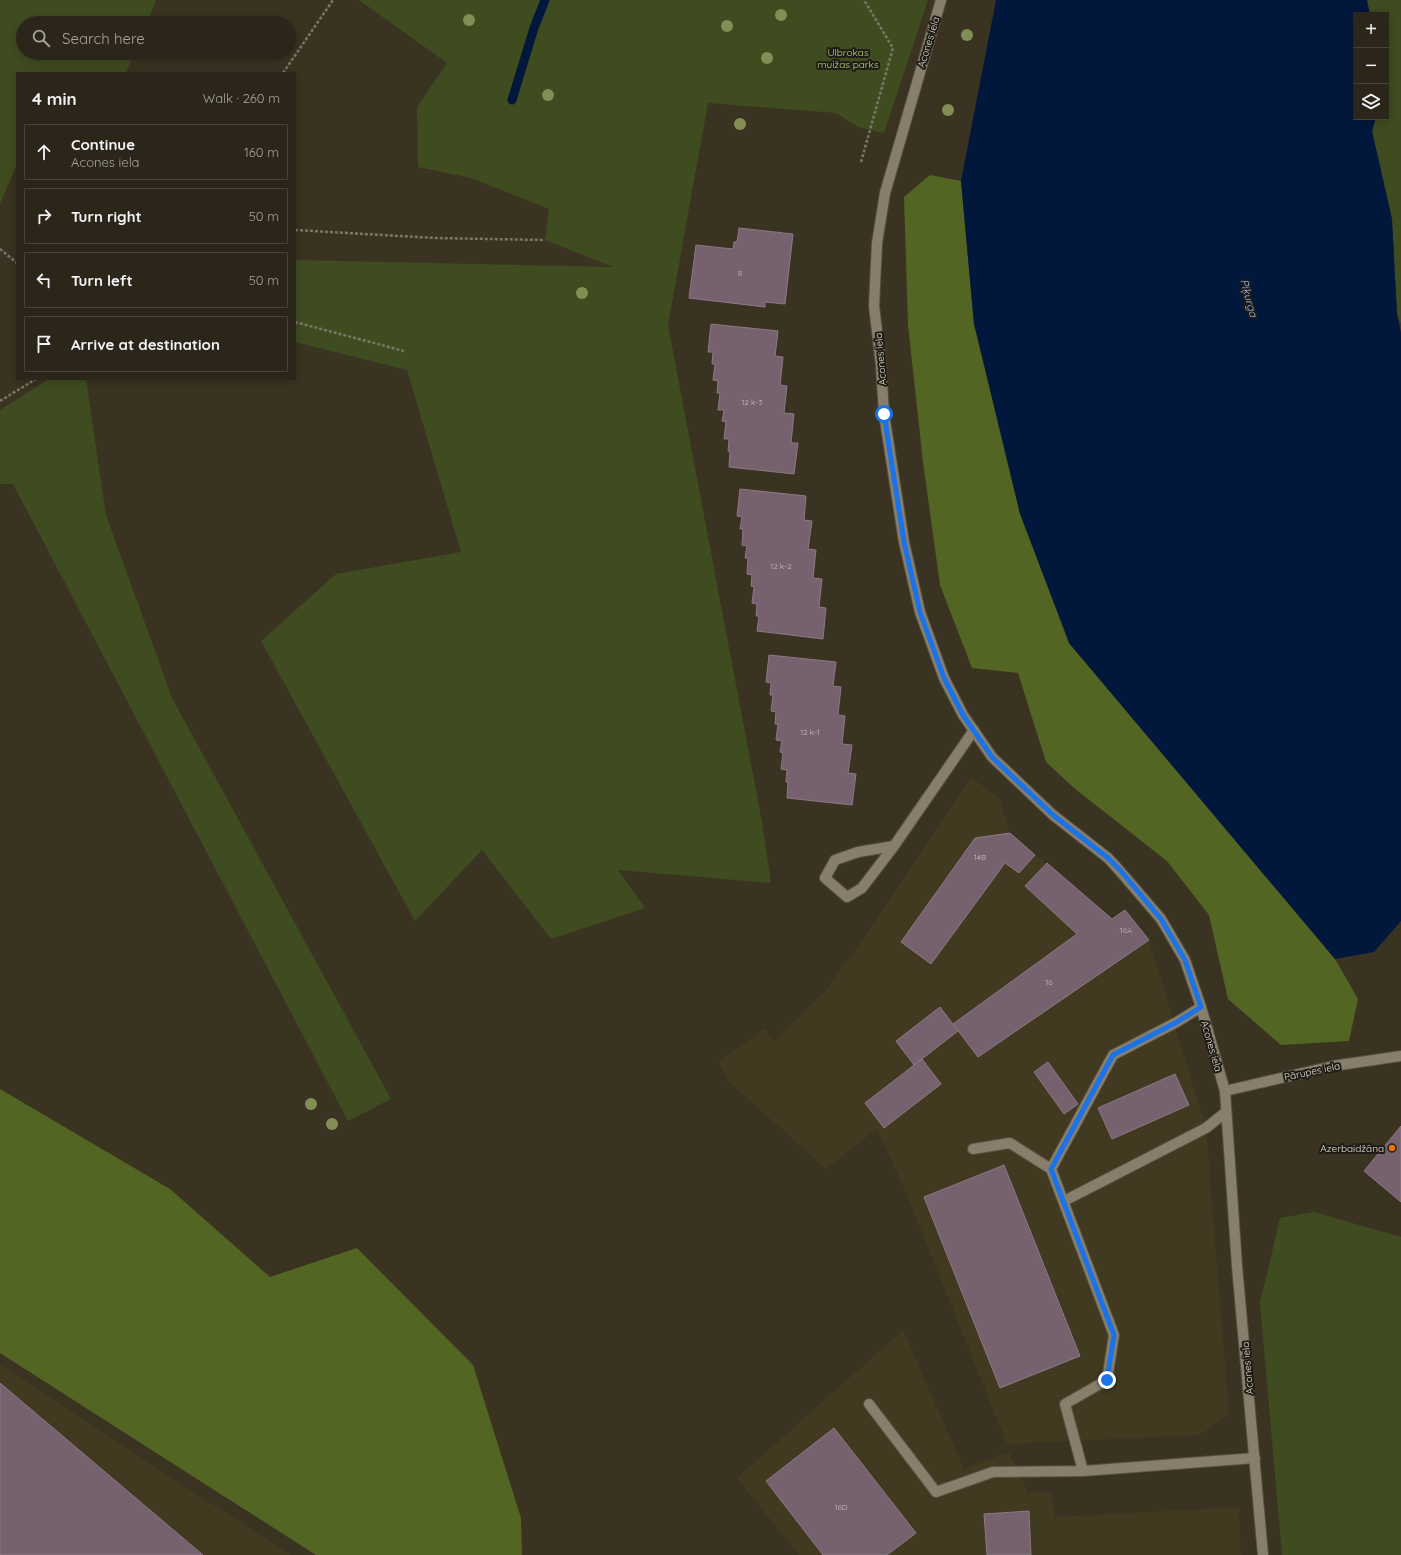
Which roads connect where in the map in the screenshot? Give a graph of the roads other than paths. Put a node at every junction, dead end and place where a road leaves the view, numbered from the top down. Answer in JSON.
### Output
{"nodes":[{"id":1,"x":941,"y":0,"type":"edge"},
{"id":2,"x":974,"y":730,"type":"junction"},
{"id":3,"x":894,"y":846,"type":"junction"},
{"id":4,"x":1201,"y":1007,"type":"junction"},
{"id":5,"x":1401,"y":1056,"type":"edge"},
{"id":6,"x":1224,"y":1092,"type":"junction"},
{"id":7,"x":1226,"y":1112,"type":"junction"},
{"id":8,"x":973,"y":1149,"type":"dead end"},
{"id":9,"x":1051,"y":1169,"type":"junction"},
{"id":10,"x":1064,"y":1201,"type":"junction"},
{"id":11,"x":869,"y":1404,"type":"dead end"},
{"id":12,"x":1255,"y":1458,"type":"junction"},
{"id":13,"x":1083,"y":1471,"type":"junction"},
{"id":14,"x":1263,"y":1555,"type":"edge"}],
"edges":[{"from":1,"to":2,"type":"street","name":"Acones iela"},
{"from":2,"to":3,"type":"street"},
{"from":2,"to":4,"type":"street","name":"Acones iela"},
{"from":3,"to":3,"type":"street"},
{"from":4,"to":6,"type":"street","name":"Acones iela"},
{"from":4,"to":9,"type":"street"},
{"from":5,"to":6,"type":"street","name":"Pārupes iela"},
{"from":6,"to":7,"type":"street","name":"Acones iela"},
{"from":7,"to":10,"type":"street"},
{"from":7,"to":12,"type":"street","name":"Acones iela"},
{"from":8,"to":9,"type":"street"},
{"from":9,"to":10,"type":"street"},
{"from":10,"to":13,"type":"street"},
{"from":11,"to":13,"type":"street"},
{"from":12,"to":13,"type":"street"},
{"from":12,"to":14,"type":"street","name":"Acones iela"}]}
